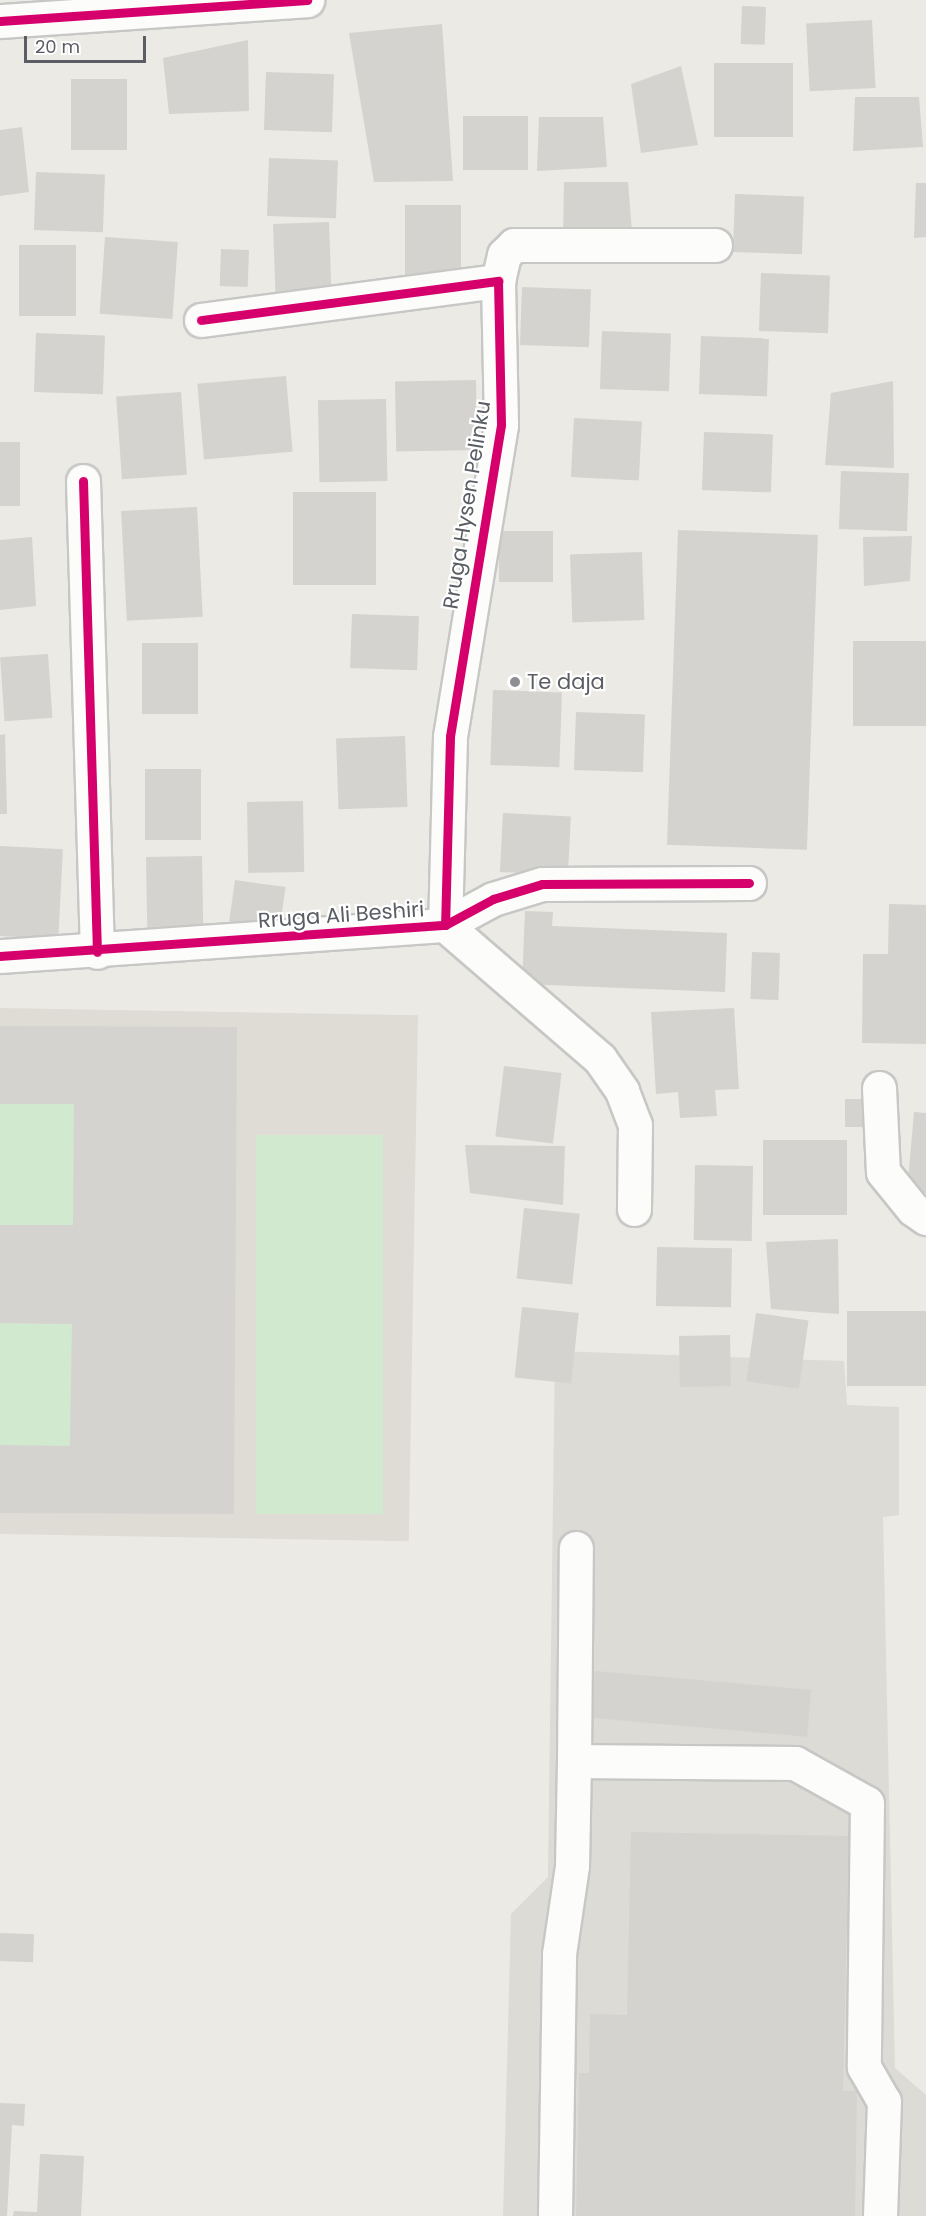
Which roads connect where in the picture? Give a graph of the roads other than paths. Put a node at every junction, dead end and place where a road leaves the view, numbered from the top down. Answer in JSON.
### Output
{"nodes":[{"id":1,"x":307,"y":0,"type":"edge"},
{"id":2,"x":72,"y":8,"type":"edge"},
{"id":3,"x":0,"y":21,"type":"edge"},
{"id":4,"x":715,"y":245,"type":"dead end"},
{"id":5,"x":498,"y":281,"type":"junction"},
{"id":6,"x":201,"y":320,"type":"dead end"},
{"id":7,"x":83,"y":481,"type":"dead end"},
{"id":8,"x":749,"y":883,"type":"dead end"},
{"id":9,"x":446,"y":925,"type":"junction"},
{"id":10,"x":97,"y":952,"type":"junction"},
{"id":11,"x":0,"y":956,"type":"edge"},
{"id":12,"x":879,"y":1088,"type":"dead end"},
{"id":13,"x":634,"y":1209,"type":"dead end"},
{"id":14,"x":926,"y":1218,"type":"edge"},
{"id":15,"x":576,"y":1548,"type":"dead end"},
{"id":16,"x":574,"y":1761,"type":"junction"},
{"id":17,"x":555,"y":2216,"type":"edge"},
{"id":18,"x":880,"y":2216,"type":"edge"}],
"edges":[{"from":1,"to":2,"type":"street"},
{"from":2,"to":3,"type":"street"},
{"from":4,"to":5,"type":"street","name":"Rruga Hysen Pelinku"},
{"from":5,"to":6,"type":"street"},
{"from":5,"to":9,"type":"street","name":"Rruga Hysen Pelinku"},
{"from":7,"to":10,"type":"street"},
{"from":8,"to":9,"type":"street","name":"Rruga Ali Beshiri"},
{"from":9,"to":10,"type":"street","name":"Rruga Ali Beshiri"},
{"from":9,"to":13,"type":"street","name":"Rruga Ali Beshiri"},
{"from":10,"to":11,"type":"street","name":"Rruga Ali Beshiri"},
{"from":12,"to":14,"type":"street"},
{"from":15,"to":16,"type":"street"},
{"from":16,"to":17,"type":"street"},
{"from":16,"to":18,"type":"street"}]}
